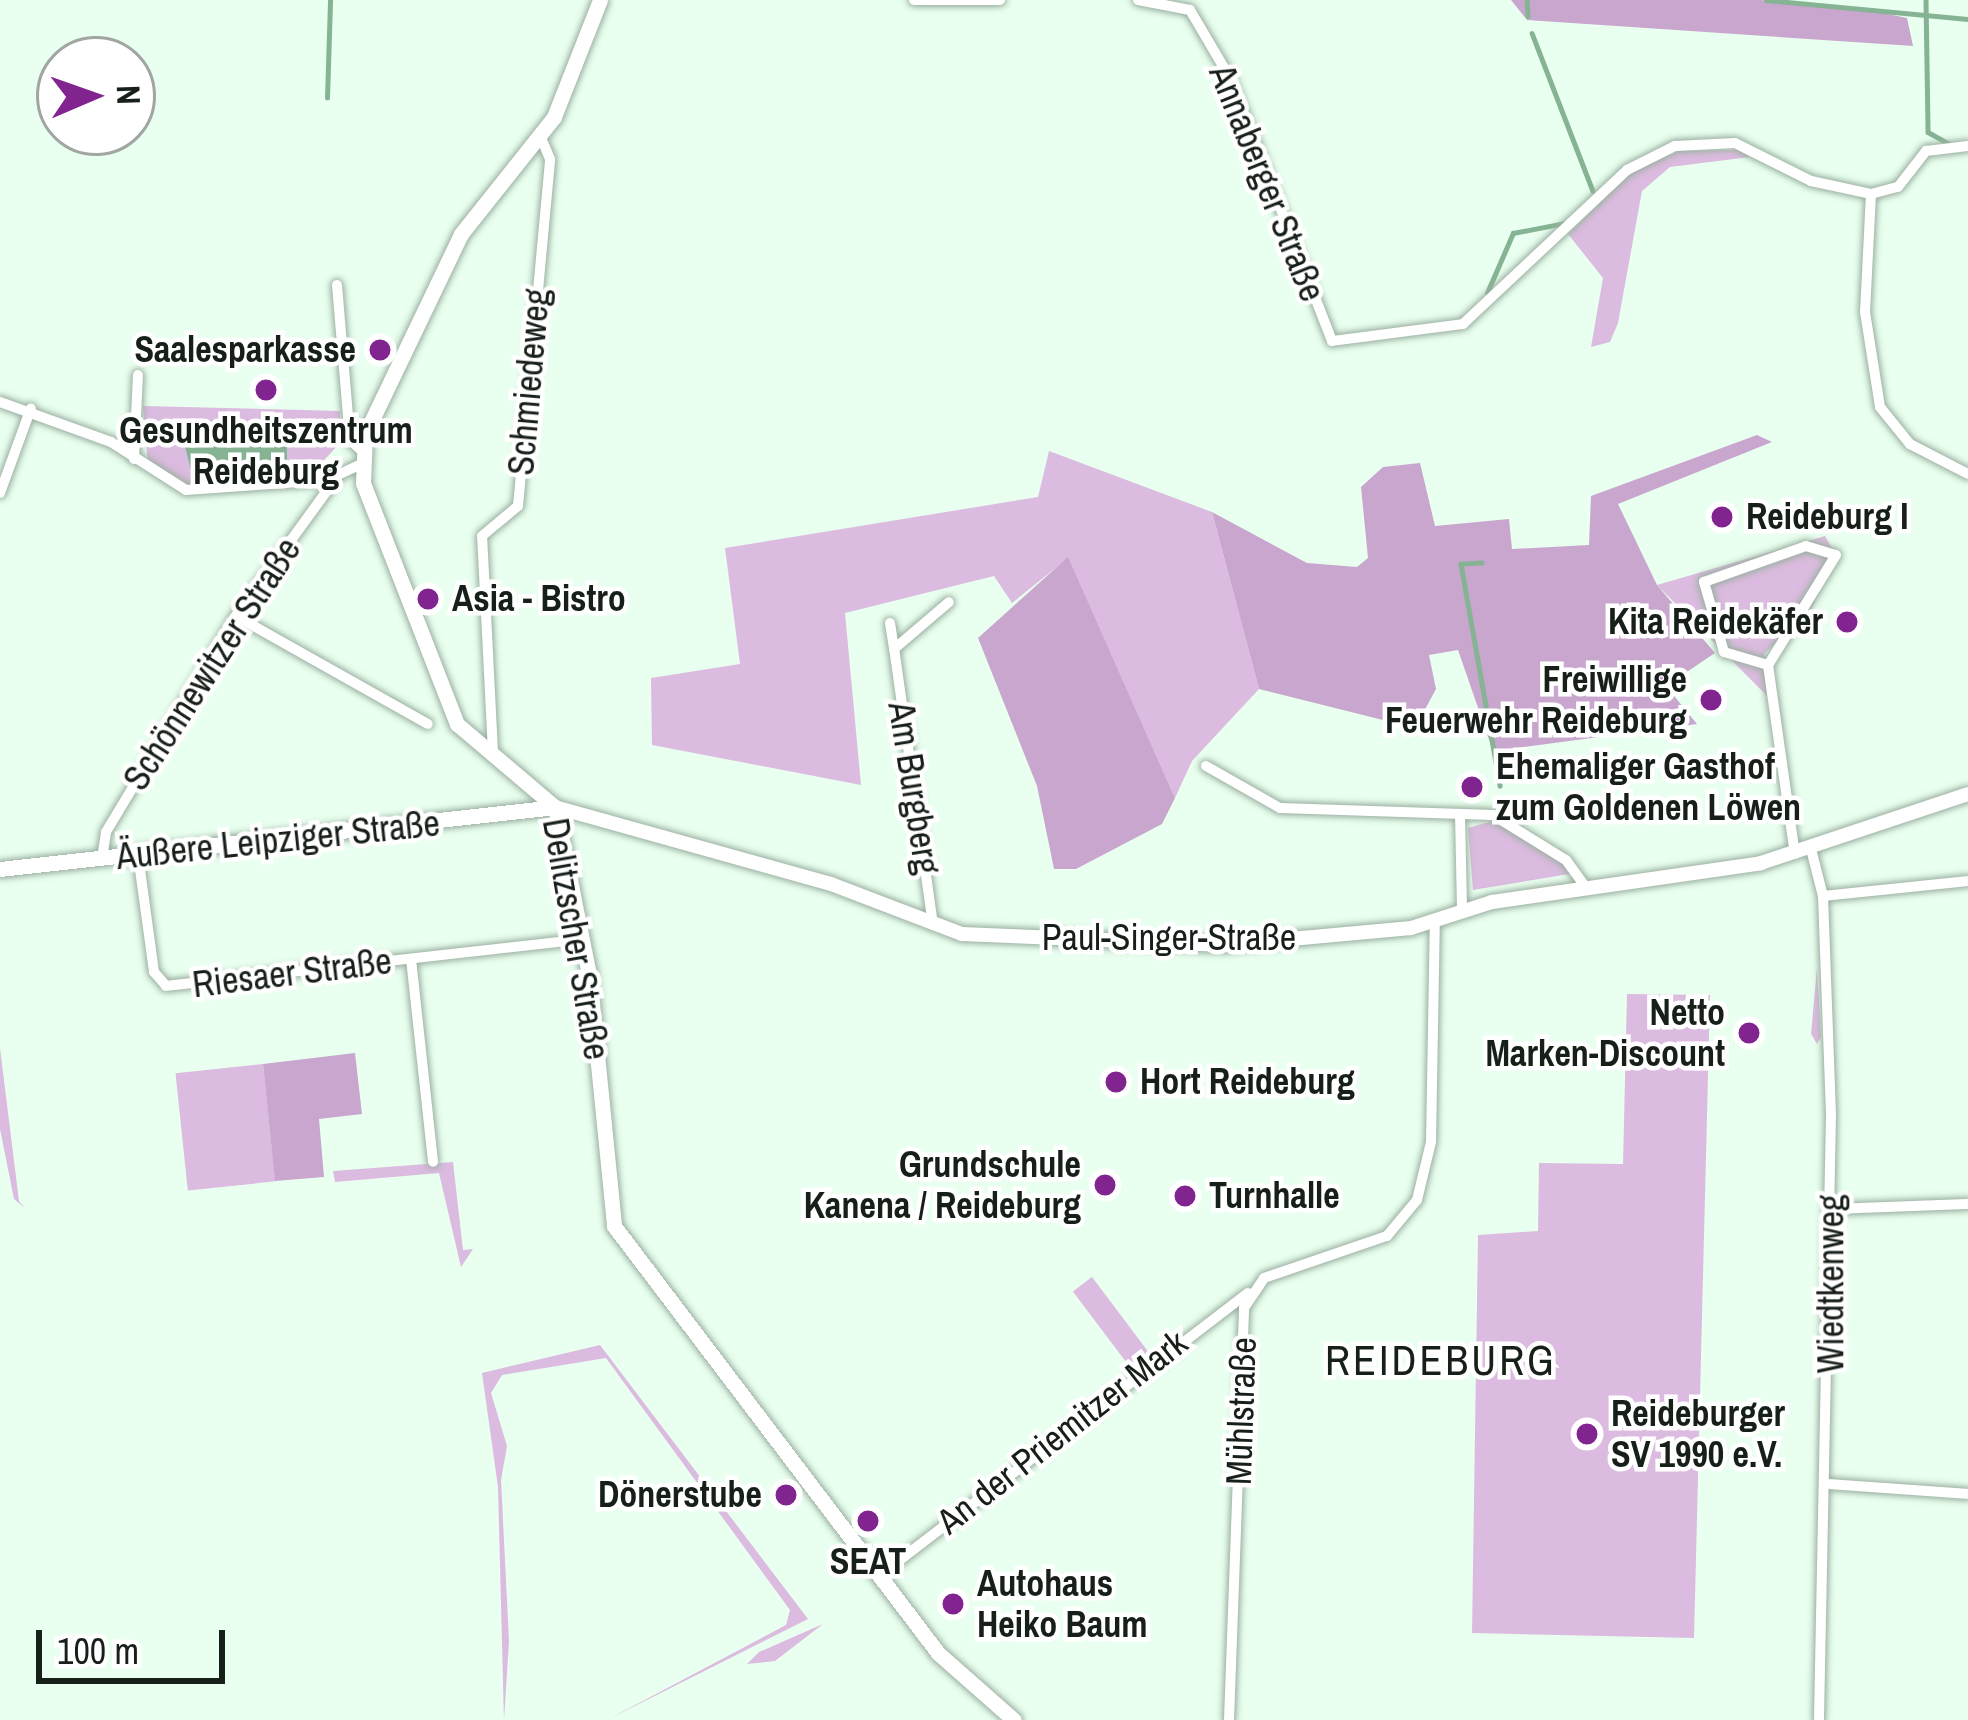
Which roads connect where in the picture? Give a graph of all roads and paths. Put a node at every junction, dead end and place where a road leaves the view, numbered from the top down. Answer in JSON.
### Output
{"nodes":[{"id":1,"x":600,"y":0,"type":"edge"},
{"id":2,"x":914,"y":0,"type":"edge"},
{"id":3,"x":1000,"y":0,"type":"edge"},
{"id":4,"x":1138,"y":0,"type":"edge"},
{"id":5,"x":541,"y":138,"type":"junction"},
{"id":6,"x":1968,"y":146,"type":"edge"},
{"id":7,"x":1898,"y":188,"type":"junction"},
{"id":8,"x":1871,"y":194,"type":"junction"},
{"id":9,"x":1872,"y":216,"type":"junction"},
{"id":10,"x":337,"y":285,"type":"dead end"},
{"id":11,"x":138,"y":375,"type":"dead end"},
{"id":12,"x":0,"y":402,"type":"edge"},
{"id":13,"x":31,"y":408,"type":"junction"},
{"id":14,"x":360,"y":458,"type":"junction"},
{"id":15,"x":134,"y":459,"type":"junction"},
{"id":16,"x":2,"y":470,"type":"edge"},
{"id":17,"x":1968,"y":474,"type":"edge"},
{"id":18,"x":337,"y":477,"type":"junction"},
{"id":19,"x":0,"y":493,"type":"edge"},
{"id":20,"x":949,"y":602,"type":"dead end"},
{"id":21,"x":236,"y":616,"type":"junction"},
{"id":22,"x":890,"y":622,"type":"dead end"},
{"id":23,"x":894,"y":649,"type":"junction"},
{"id":24,"x":1768,"y":665,"type":"junction"},
{"id":25,"x":428,"y":724,"type":"dead end"},
{"id":26,"x":494,"y":752,"type":"junction"},
{"id":27,"x":1206,"y":766,"type":"dead end"},
{"id":28,"x":1968,"y":794,"type":"edge"},
{"id":29,"x":556,"y":807,"type":"junction"},
{"id":30,"x":1460,"y":814,"type":"junction"},
{"id":31,"x":1803,"y":852,"type":"junction"},
{"id":32,"x":138,"y":855,"type":"junction"},
{"id":33,"x":102,"y":858,"type":"junction"},
{"id":34,"x":0,"y":868,"type":"edge"},
{"id":35,"x":1968,"y":881,"type":"edge"},
{"id":36,"x":1585,"y":886,"type":"junction"},
{"id":37,"x":1823,"y":896,"type":"junction"},
{"id":38,"x":1462,"y":910,"type":"junction"},
{"id":39,"x":1436,"y":922,"type":"junction"},
{"id":40,"x":933,"y":927,"type":"junction"},
{"id":41,"x":584,"y":939,"type":"junction"},
{"id":42,"x":411,"y":959,"type":"junction"},
{"id":43,"x":433,"y":1162,"type":"dead end"},
{"id":44,"x":1968,"y":1204,"type":"edge"},
{"id":45,"x":1831,"y":1209,"type":"junction"},
{"id":46,"x":1248,"y":1293,"type":"junction"},
{"id":47,"x":1830,"y":1484,"type":"junction"},
{"id":48,"x":1968,"y":1494,"type":"edge"},
{"id":49,"x":879,"y":1576,"type":"junction"},
{"id":50,"x":1014,"y":1720,"type":"edge"},
{"id":51,"x":1229,"y":1720,"type":"edge"},
{"id":52,"x":1819,"y":1720,"type":"edge"}],
"edges":[{"from":1,"to":5,"type":"main road"},
{"from":2,"to":3,"type":"street"},
{"from":4,"to":8,"type":"street","name":"Annaberger Straße"},
{"from":5,"to":14,"type":"main road"},
{"from":5,"to":26,"type":"street","name":"Schmiedeweg"},
{"from":6,"to":7,"type":"street","name":"Annaberger Straße"},
{"from":7,"to":8,"type":"street","name":"Annaberger Straße"},
{"from":7,"to":9,"type":"street"},
{"from":8,"to":9,"type":"street"},
{"from":9,"to":17,"type":"street"},
{"from":10,"to":14,"type":"street"},
{"from":11,"to":15,"type":"street"},
{"from":12,"to":13,"type":"street"},
{"from":13,"to":15,"type":"street"},
{"from":13,"to":16,"type":"street"},
{"from":14,"to":18,"type":"street"},
{"from":14,"to":26,"type":"main road","name":"Delitzscher Straße"},
{"from":15,"to":18,"type":"street"},
{"from":16,"to":19,"type":"street"},
{"from":18,"to":21,"type":"street","name":"Schönnewitzer Straße"},
{"from":20,"to":23,"type":"street","name":"Am Burgberg"},
{"from":21,"to":25,"type":"street"},
{"from":21,"to":33,"type":"street","name":"Schönnewitzer Straße"},
{"from":22,"to":23,"type":"street","name":"Am Burgberg"},
{"from":23,"to":40,"type":"street","name":"Am Burgberg"},
{"from":24,"to":24,"type":"street"},
{"from":24,"to":31,"type":"street"},
{"from":26,"to":29,"type":"main road","name":"Delitzscher Straße"},
{"from":27,"to":30,"type":"street"},
{"from":28,"to":31,"type":"street","name":"Paul-Singer-Straße"},
{"from":29,"to":32,"type":"main road","name":"Äußere Leipziger Straße"},
{"from":29,"to":40,"type":"street","name":"Paul-Singer-Straße"},
{"from":29,"to":41,"type":"main road","name":"Delitzscher Straße"},
{"from":30,"to":36,"type":"street"},
{"from":30,"to":38,"type":"street"},
{"from":31,"to":36,"type":"street","name":"Paul-Singer-Straße"},
{"from":31,"to":37,"type":"street","name":"Wiedtkenweg"},
{"from":32,"to":33,"type":"main road","name":"Äußere Leipziger Straße"},
{"from":32,"to":42,"type":"street","name":"Riesaer Straße"},
{"from":33,"to":34,"type":"main road","name":"Äußere Leipziger Straße"},
{"from":35,"to":37,"type":"street"},
{"from":36,"to":38,"type":"street","name":"Paul-Singer-Straße"},
{"from":37,"to":45,"type":"street","name":"Wiedtkenweg"},
{"from":38,"to":39,"type":"street","name":"Paul-Singer-Straße"},
{"from":39,"to":40,"type":"street","name":"Paul-Singer-Straße"},
{"from":39,"to":46,"type":"street","name":"Mühlstraße"},
{"from":41,"to":42,"type":"street","name":"Riesaer Straße"},
{"from":41,"to":49,"type":"main road","name":"Delitzscher Straße"},
{"from":42,"to":43,"type":"street","name":"Riesaer Straße"},
{"from":44,"to":45,"type":"street"},
{"from":45,"to":47,"type":"street","name":"Wiedtkenweg"},
{"from":46,"to":49,"type":"street","name":"An der Priemitzer Mark"},
{"from":46,"to":51,"type":"street","name":"Mühlstraße"},
{"from":47,"to":48,"type":"street"},
{"from":47,"to":52,"type":"street","name":"Wiedtkenweg"},
{"from":49,"to":50,"type":"main road","name":"Delitzscher Straße"}]}
